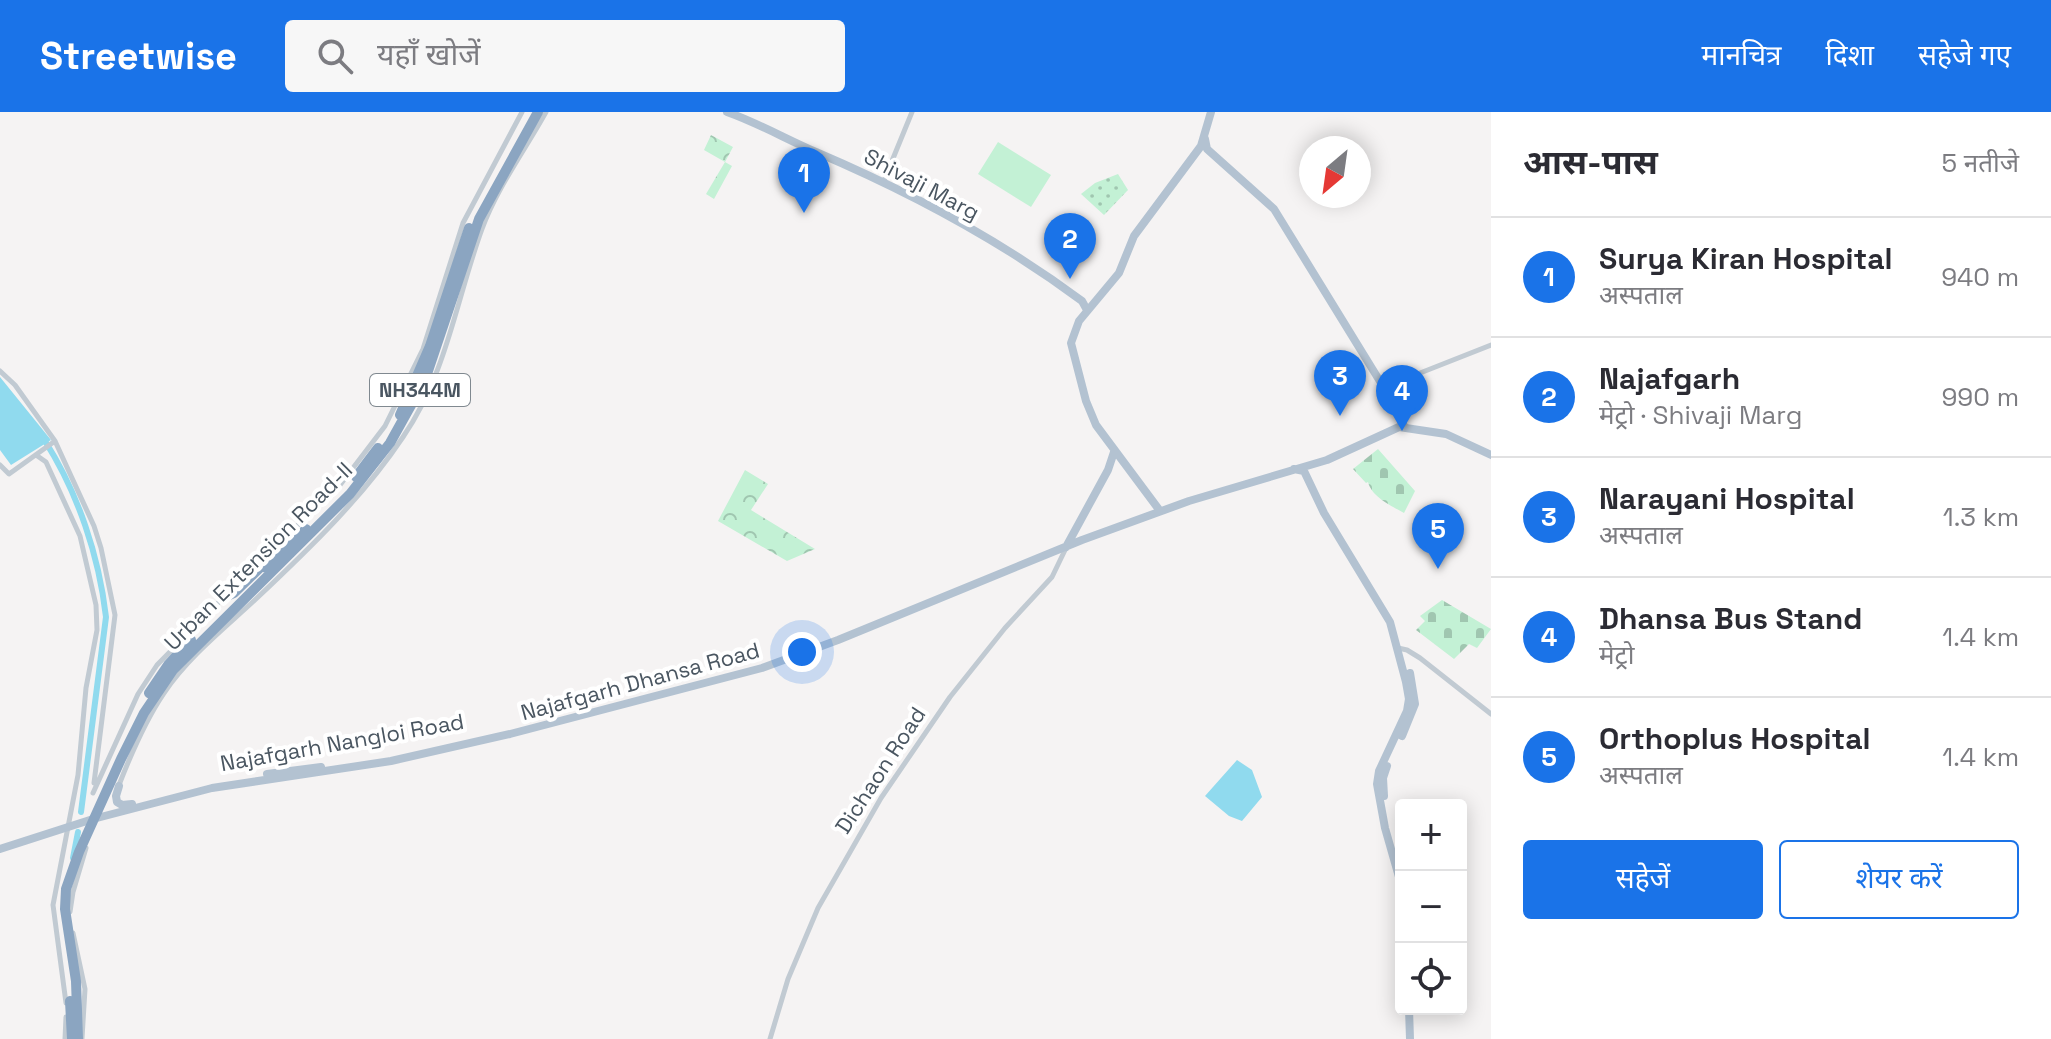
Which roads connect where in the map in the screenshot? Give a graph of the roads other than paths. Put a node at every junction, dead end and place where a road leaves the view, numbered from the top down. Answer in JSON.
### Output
{"nodes":[{"id":1,"x":522,"y":112,"type":"edge"},
{"id":2,"x":531,"y":112,"type":"edge"},
{"id":3,"x":538,"y":112,"type":"edge"},
{"id":4,"x":546,"y":112,"type":"edge"},
{"id":5,"x":727,"y":112,"type":"edge"},
{"id":6,"x":743,"y":112,"type":"edge"},
{"id":7,"x":912,"y":112,"type":"edge"},
{"id":8,"x":1214,"y":112,"type":"edge"},
{"id":9,"x":1203,"y":145,"type":"junction"},
{"id":10,"x":885,"y":178,"type":"junction"},
{"id":11,"x":490,"y":190,"type":"junction"},
{"id":12,"x":994,"y":240,"type":"junction"},
{"id":13,"x":1096,"y":299,"type":"junction"},
{"id":14,"x":1087,"y":310,"type":"junction"},
{"id":15,"x":1491,"y":345,"type":"edge"},
{"id":16,"x":420,"y":354,"type":"junction"},
{"id":17,"x":444,"y":355,"type":"junction"},
{"id":18,"x":0,"y":371,"type":"edge"},
{"id":19,"x":1386,"y":397,"type":"junction"},
{"id":20,"x":405,"y":411,"type":"junction"},
{"id":21,"x":1401,"y":425,"type":"junction"},
{"id":22,"x":54,"y":442,"type":"junction"},
{"id":23,"x":1114,"y":452,"type":"junction"},
{"id":24,"x":1491,"y":452,"type":"edge"},
{"id":25,"x":38,"y":453,"type":"junction"},
{"id":26,"x":1305,"y":464,"type":"junction"},
{"id":27,"x":0,"y":465,"type":"edge"},
{"id":28,"x":1287,"y":469,"type":"junction"},
{"id":29,"x":1159,"y":510,"type":"junction"},
{"id":30,"x":1067,"y":544,"type":"junction"},
{"id":31,"x":288,"y":551,"type":"junction"},
{"id":32,"x":225,"y":597,"type":"junction"},
{"id":33,"x":248,"y":606,"type":"junction"},
{"id":34,"x":1400,"y":648,"type":"junction"},
{"id":35,"x":157,"y":685,"type":"junction"},
{"id":36,"x":660,"y":693,"type":"junction"},
{"id":37,"x":127,"y":714,"type":"junction"},
{"id":38,"x":1491,"y":714,"type":"edge"},
{"id":39,"x":146,"y":726,"type":"junction"},
{"id":40,"x":102,"y":771,"type":"junction"},
{"id":41,"x":121,"y":782,"type":"junction"},
{"id":42,"x":93,"y":793,"type":"junction"},
{"id":43,"x":177,"y":794,"type":"junction"},
{"id":44,"x":96,"y":818,"type":"junction"},
{"id":45,"x":69,"y":826,"type":"junction"},
{"id":46,"x":0,"y":846,"type":"edge"},
{"id":47,"x":1395,"y":847,"type":"edge"},
{"id":48,"x":1397,"y":871,"type":"edge"},
{"id":49,"x":1411,"y":1015,"type":"edge"},
{"id":50,"x":65,"y":1039,"type":"edge"},
{"id":51,"x":72,"y":1039,"type":"edge"},
{"id":52,"x":80,"y":1039,"type":"edge"},
{"id":53,"x":770,"y":1039,"type":"edge"},
{"id":54,"x":1412,"y":1039,"type":"edge"}],
"edges":[{"from":1,"to":16,"type":"street"},
{"from":2,"to":11,"type":"highway","name":"Urban Extension Road-II","number":"NH344M"},
{"from":3,"to":11,"type":"highway","name":"Urban Extension Road-II","number":"NH344M"},
{"from":4,"to":17,"type":"street"},
{"from":5,"to":12,"type":"main road","name":"Shivaji Marg"},
{"from":6,"to":10,"type":"main road","name":"Shivaji Marg"},
{"from":7,"to":10,"type":"street"},
{"from":8,"to":9,"type":"main road"},
{"from":9,"to":13,"type":"main road"},
{"from":9,"to":19,"type":"main road"},
{"from":10,"to":12,"type":"main road","name":"Shivaji Marg"},
{"from":11,"to":20,"type":"highway","name":"Urban Extension Road-II","number":"NH344M"},
{"from":12,"to":13,"type":"main road","name":"Shivaji Marg"},
{"from":12,"to":14,"type":"main road","name":"Shivaji Marg"},
{"from":13,"to":14,"type":"main road"},
{"from":14,"to":23,"type":"main road"},
{"from":15,"to":19,"type":"street"},
{"from":16,"to":20,"type":"highway"},
{"from":16,"to":32,"type":"street"},
{"from":17,"to":20,"type":"highway"},
{"from":17,"to":33,"type":"street"},
{"from":18,"to":22,"type":"street"},
{"from":19,"to":21,"type":"main road"},
{"from":20,"to":31,"type":"highway","name":"Urban Extension Road-II","number":"NH344M"},
{"from":21,"to":24,"type":"main road"},
{"from":21,"to":26,"type":"main road"},
{"from":22,"to":25,"type":"street"},
{"from":22,"to":42,"type":"street"},
{"from":23,"to":29,"type":"main road"},
{"from":23,"to":30,"type":"main road","name":"Dichaon Road"},
{"from":25,"to":27,"type":"street"},
{"from":25,"to":45,"type":"street"},
{"from":26,"to":28,"type":"main road"},
{"from":26,"to":34,"type":"main road"},
{"from":28,"to":29,"type":"main road"},
{"from":28,"to":34,"type":"main road"},
{"from":29,"to":30,"type":"main road"},
{"from":30,"to":36,"type":"main road","name":"Najafgarh Nangloi Road"},
{"from":30,"to":36,"type":"main road","name":"Najafgarh Dhansa Road"},
{"from":30,"to":53,"type":"street","name":"Dichaon Road"},
{"from":31,"to":32,"type":"highway"},
{"from":31,"to":33,"type":"highway"},
{"from":31,"to":35,"type":"highway","name":"Urban Extension Road-II","number":"NH344M"},
{"from":32,"to":37,"type":"street"},
{"from":33,"to":39,"type":"street"},
{"from":34,"to":38,"type":"street"},
{"from":34,"to":47,"type":"main road"},
{"from":34,"to":48,"type":"main road"},
{"from":35,"to":51,"type":"highway","name":"Urban Extension Road-II","number":"NH344M"},
{"from":35,"to":52,"type":"highway","name":"Urban Extension Road-II","number":"NH344M"},
{"from":36,"to":43,"type":"main road","name":"Najafgarh Nangloi Road"},
{"from":37,"to":39,"type":"street"},
{"from":37,"to":40,"type":"street"},
{"from":39,"to":41,"type":"street"},
{"from":40,"to":41,"type":"street"},
{"from":40,"to":42,"type":"street"},
{"from":41,"to":43,"type":"main road","name":"Najafgarh Nangloi Road"},
{"from":41,"to":44,"type":"main road"},
{"from":42,"to":44,"type":"street"},
{"from":43,"to":44,"type":"main road"},
{"from":44,"to":45,"type":"main road"},
{"from":44,"to":52,"type":"street"},
{"from":45,"to":46,"type":"main road"},
{"from":45,"to":50,"type":"street"},
{"from":49,"to":54,"type":"main road"}]}
